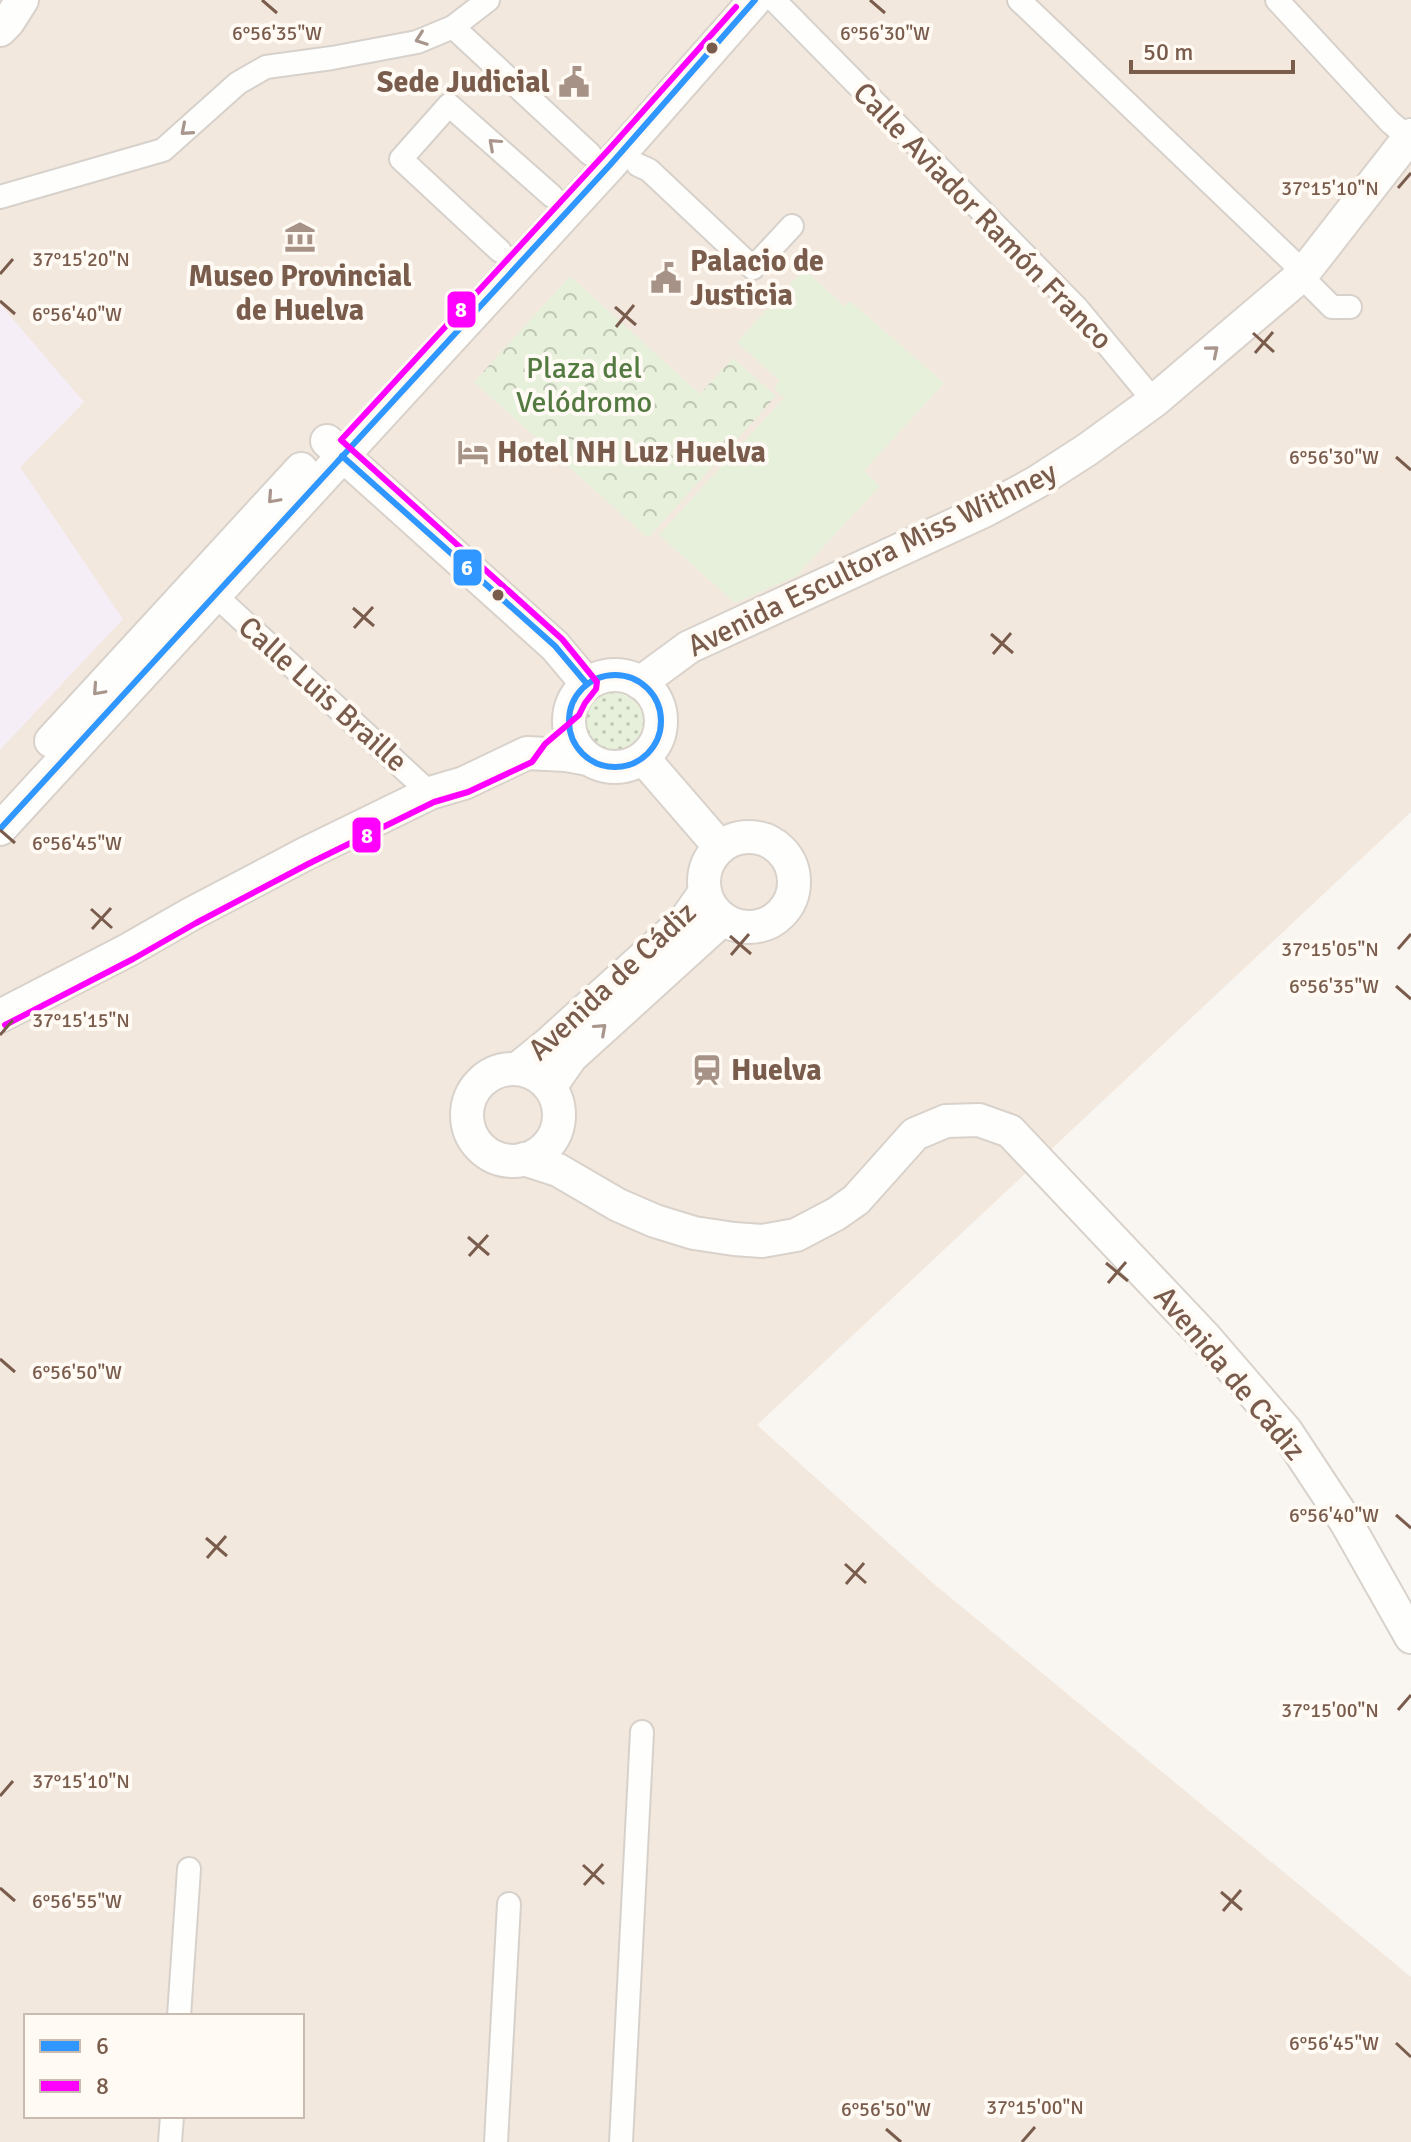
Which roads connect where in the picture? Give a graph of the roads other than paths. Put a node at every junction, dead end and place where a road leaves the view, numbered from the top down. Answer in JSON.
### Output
{"nodes":[{"id":1,"x":22,"y":0,"type":"edge"},
{"id":2,"x":488,"y":0,"type":"edge"},
{"id":3,"x":729,"y":0,"type":"edge"},
{"id":4,"x":755,"y":0,"type":"edge"},
{"id":5,"x":774,"y":0,"type":"edge"},
{"id":6,"x":1019,"y":0,"type":"edge"},
{"id":7,"x":1277,"y":0,"type":"edge"},
{"id":8,"x":453,"y":27,"type":"junction"},
{"id":9,"x":0,"y":30,"type":"edge"},
{"id":10,"x":1410,"y":137,"type":"edge"},
{"id":11,"x":590,"y":154,"type":"junction"},
{"id":12,"x":638,"y":165,"type":"dead end"},
{"id":13,"x":552,"y":196,"type":"junction"},
{"id":14,"x":0,"y":197,"type":"edge"},
{"id":15,"x":792,"y":226,"type":"dead end"},
{"id":16,"x":500,"y":251,"type":"junction"},
{"id":17,"x":1302,"y":275,"type":"junction"},
{"id":18,"x":1350,"y":307,"type":"dead end"},
{"id":19,"x":1154,"y":401,"type":"junction"},
{"id":20,"x":334,"y":448,"type":"junction"},
{"id":21,"x":216,"y":596,"type":"junction"},
{"id":22,"x":640,"y":683,"type":"junction"},
{"id":23,"x":579,"y":697,"type":"junction"},
{"id":24,"x":527,"y":753,"type":"junction"},
{"id":25,"x":643,"y":758,"type":"junction"},
{"id":26,"x":588,"y":759,"type":"junction"},
{"id":27,"x":430,"y":793,"type":"junction"},
{"id":28,"x":0,"y":798,"type":"edge"},
{"id":29,"x":0,"y":829,"type":"edge"},
{"id":30,"x":720,"y":847,"type":"junction"},
{"id":31,"x":705,"y":892,"type":"junction"},
{"id":32,"x":723,"y":919,"type":"junction"},
{"id":33,"x":0,"y":1016,"type":"edge"},
{"id":34,"x":517,"y":1069,"type":"junction"},
{"id":35,"x":550,"y":1087,"type":"junction"},
{"id":36,"x":556,"y":1129,"type":"junction"},
{"id":37,"x":524,"y":1159,"type":"junction"},
{"id":38,"x":590,"y":1188,"type":"junction"},
{"id":39,"x":1411,"y":1637,"type":"edge"},
{"id":40,"x":642,"y":1732,"type":"dead end"},
{"id":41,"x":189,"y":1869,"type":"dead end"},
{"id":42,"x":509,"y":1904,"type":"dead end"},
{"id":43,"x":179,"y":2014,"type":"edge"},
{"id":44,"x":172,"y":2118,"type":"edge"},
{"id":45,"x":170,"y":2142,"type":"edge"},
{"id":46,"x":496,"y":2142,"type":"edge"},
{"id":47,"x":621,"y":2142,"type":"edge"}],
"edges":[{"from":1,"to":9,"type":"street"},
{"from":2,"to":8,"type":"street"},
{"from":3,"to":11,"type":"street"},
{"from":4,"to":20,"type":"street"},
{"from":5,"to":19,"type":"street","name":"Calle Aviador Ramón Franco"},
{"from":6,"to":17,"type":"street"},
{"from":7,"to":10,"type":"street"},
{"from":8,"to":11,"type":"street"},
{"from":8,"to":14,"type":"street","one_way":true},
{"from":10,"to":17,"type":"street","name":"Avenida Escultora Miss Withney"},
{"from":11,"to":13,"type":"street"},
{"from":12,"to":15,"type":"street"},
{"from":13,"to":16,"type":"street"},
{"from":13,"to":16,"type":"street","one_way":true},
{"from":16,"to":20,"type":"street"},
{"from":17,"to":18,"type":"street"},
{"from":19,"to":17,"type":"street","name":"Avenida Escultora Miss Withney","one_way":true},
{"from":19,"to":22,"type":"street","name":"Avenida Escultora Miss Withney"},
{"from":20,"to":21,"type":"street"},
{"from":20,"to":23,"type":"street"},
{"from":20,"to":28,"type":"street","one_way":true},
{"from":21,"to":27,"type":"street","name":"Calle Luis Braille"},
{"from":21,"to":29,"type":"street"},
{"from":22,"to":23,"type":"street"},
{"from":22,"to":25,"type":"street"},
{"from":23,"to":24,"type":"street"},
{"from":23,"to":26,"type":"street"},
{"from":24,"to":26,"type":"street"},
{"from":24,"to":27,"type":"street"},
{"from":25,"to":26,"type":"street"},
{"from":25,"to":30,"type":"street"},
{"from":27,"to":33,"type":"street"},
{"from":30,"to":31,"type":"street"},
{"from":30,"to":32,"type":"street"},
{"from":31,"to":32,"type":"street"},
{"from":31,"to":34,"type":"street","name":"Avenida de Cádiz"},
{"from":35,"to":32,"type":"street","name":"Avenida de Cádiz","one_way":true},
{"from":34,"to":35,"type":"street"},
{"from":34,"to":37,"type":"street"},
{"from":35,"to":36,"type":"street"},
{"from":36,"to":37,"type":"street"},
{"from":36,"to":38,"type":"street"},
{"from":37,"to":38,"type":"street","name":"Avenida de Cádiz"},
{"from":38,"to":39,"type":"street","name":"Avenida de Cádiz"},
{"from":40,"to":47,"type":"street"},
{"from":41,"to":43,"type":"street"},
{"from":42,"to":46,"type":"street"},
{"from":44,"to":45,"type":"street"}]}
